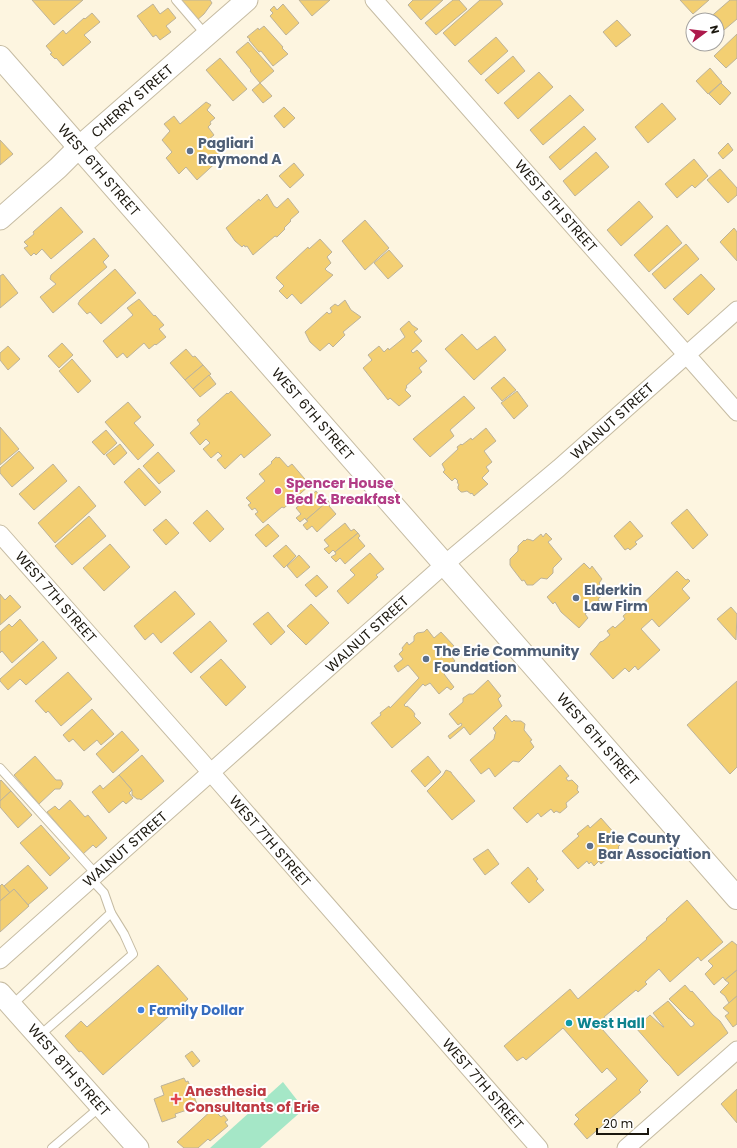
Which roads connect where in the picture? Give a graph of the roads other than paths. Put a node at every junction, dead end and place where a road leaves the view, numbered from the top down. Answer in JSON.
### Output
{"nodes":[{"id":1,"x":176,"y":0,"type":"edge"},
{"id":2,"x":247,"y":0,"type":"edge"},
{"id":3,"x":374,"y":0,"type":"edge"},
{"id":4,"x":207,"y":36,"type":"junction"},
{"id":5,"x":1,"y":59,"type":"edge"},
{"id":6,"x":79,"y":147,"type":"junction"},
{"id":7,"x":0,"y":219,"type":"edge"},
{"id":8,"x":737,"y":310,"type":"edge"},
{"id":9,"x":687,"y":355,"type":"junction"},
{"id":10,"x":737,"y":412,"type":"edge"},
{"id":11,"x":0,"y":534,"type":"edge"},
{"id":12,"x":445,"y":564,"type":"junction"},
{"id":13,"x":0,"y":768,"type":"edge"},
{"id":14,"x":210,"y":773,"type":"junction"},
{"id":15,"x":93,"y":876,"type":"junction"},
{"id":16,"x":737,"y":898,"type":"edge"},
{"id":17,"x":110,"y":913,"type":"junction"},
{"id":18,"x":0,"y":960,"type":"edge"},
{"id":19,"x":6,"y":999,"type":"edge"},
{"id":20,"x":39,"y":1036,"type":"junction"},
{"id":21,"x":737,"y":1050,"type":"edge"},
{"id":22,"x":101,"y":1107,"type":"junction"},
{"id":23,"x":52,"y":1148,"type":"edge"},
{"id":24,"x":138,"y":1148,"type":"edge"},
{"id":25,"x":539,"y":1148,"type":"edge"},
{"id":26,"x":626,"y":1148,"type":"edge"}],
"edges":[{"from":1,"to":4,"type":"lane"},
{"from":2,"to":4,"type":"street","name":"CHERRY STREET"},
{"from":3,"to":9,"type":"street","name":"WEST 5TH STREET"},
{"from":4,"to":6,"type":"street","name":"CHERRY STREET"},
{"from":5,"to":6,"type":"main road","name":"WEST 6TH STREET"},
{"from":6,"to":7,"type":"street","name":"CHERRY STREET"},
{"from":6,"to":12,"type":"main road","name":"WEST 6TH STREET"},
{"from":8,"to":9,"type":"street","name":"WALNUT STREET"},
{"from":9,"to":10,"type":"street","name":"WEST 5TH STREET"},
{"from":9,"to":12,"type":"street","name":"WALNUT STREET"},
{"from":11,"to":14,"type":"street","name":"WEST 7TH STREET"},
{"from":12,"to":14,"type":"street","name":"WALNUT STREET"},
{"from":12,"to":16,"type":"main road","name":"WEST 6TH STREET"},
{"from":13,"to":15,"type":"lane"},
{"from":14,"to":15,"type":"street","name":"WALNUT STREET"},
{"from":14,"to":25,"type":"street","name":"WEST 7TH STREET"},
{"from":15,"to":17,"type":"lane"},
{"from":15,"to":18,"type":"street","name":"WALNUT STREET"},
{"from":17,"to":19,"type":"lane"},
{"from":17,"to":20,"type":"lane"},
{"from":19,"to":20,"type":"street","name":"WEST 8TH STREET"},
{"from":20,"to":22,"type":"street","name":"WEST 8TH STREET"},
{"from":21,"to":26,"type":"street"},
{"from":22,"to":23,"type":"lane"},
{"from":22,"to":24,"type":"street","name":"WEST 8TH STREET"}]}
